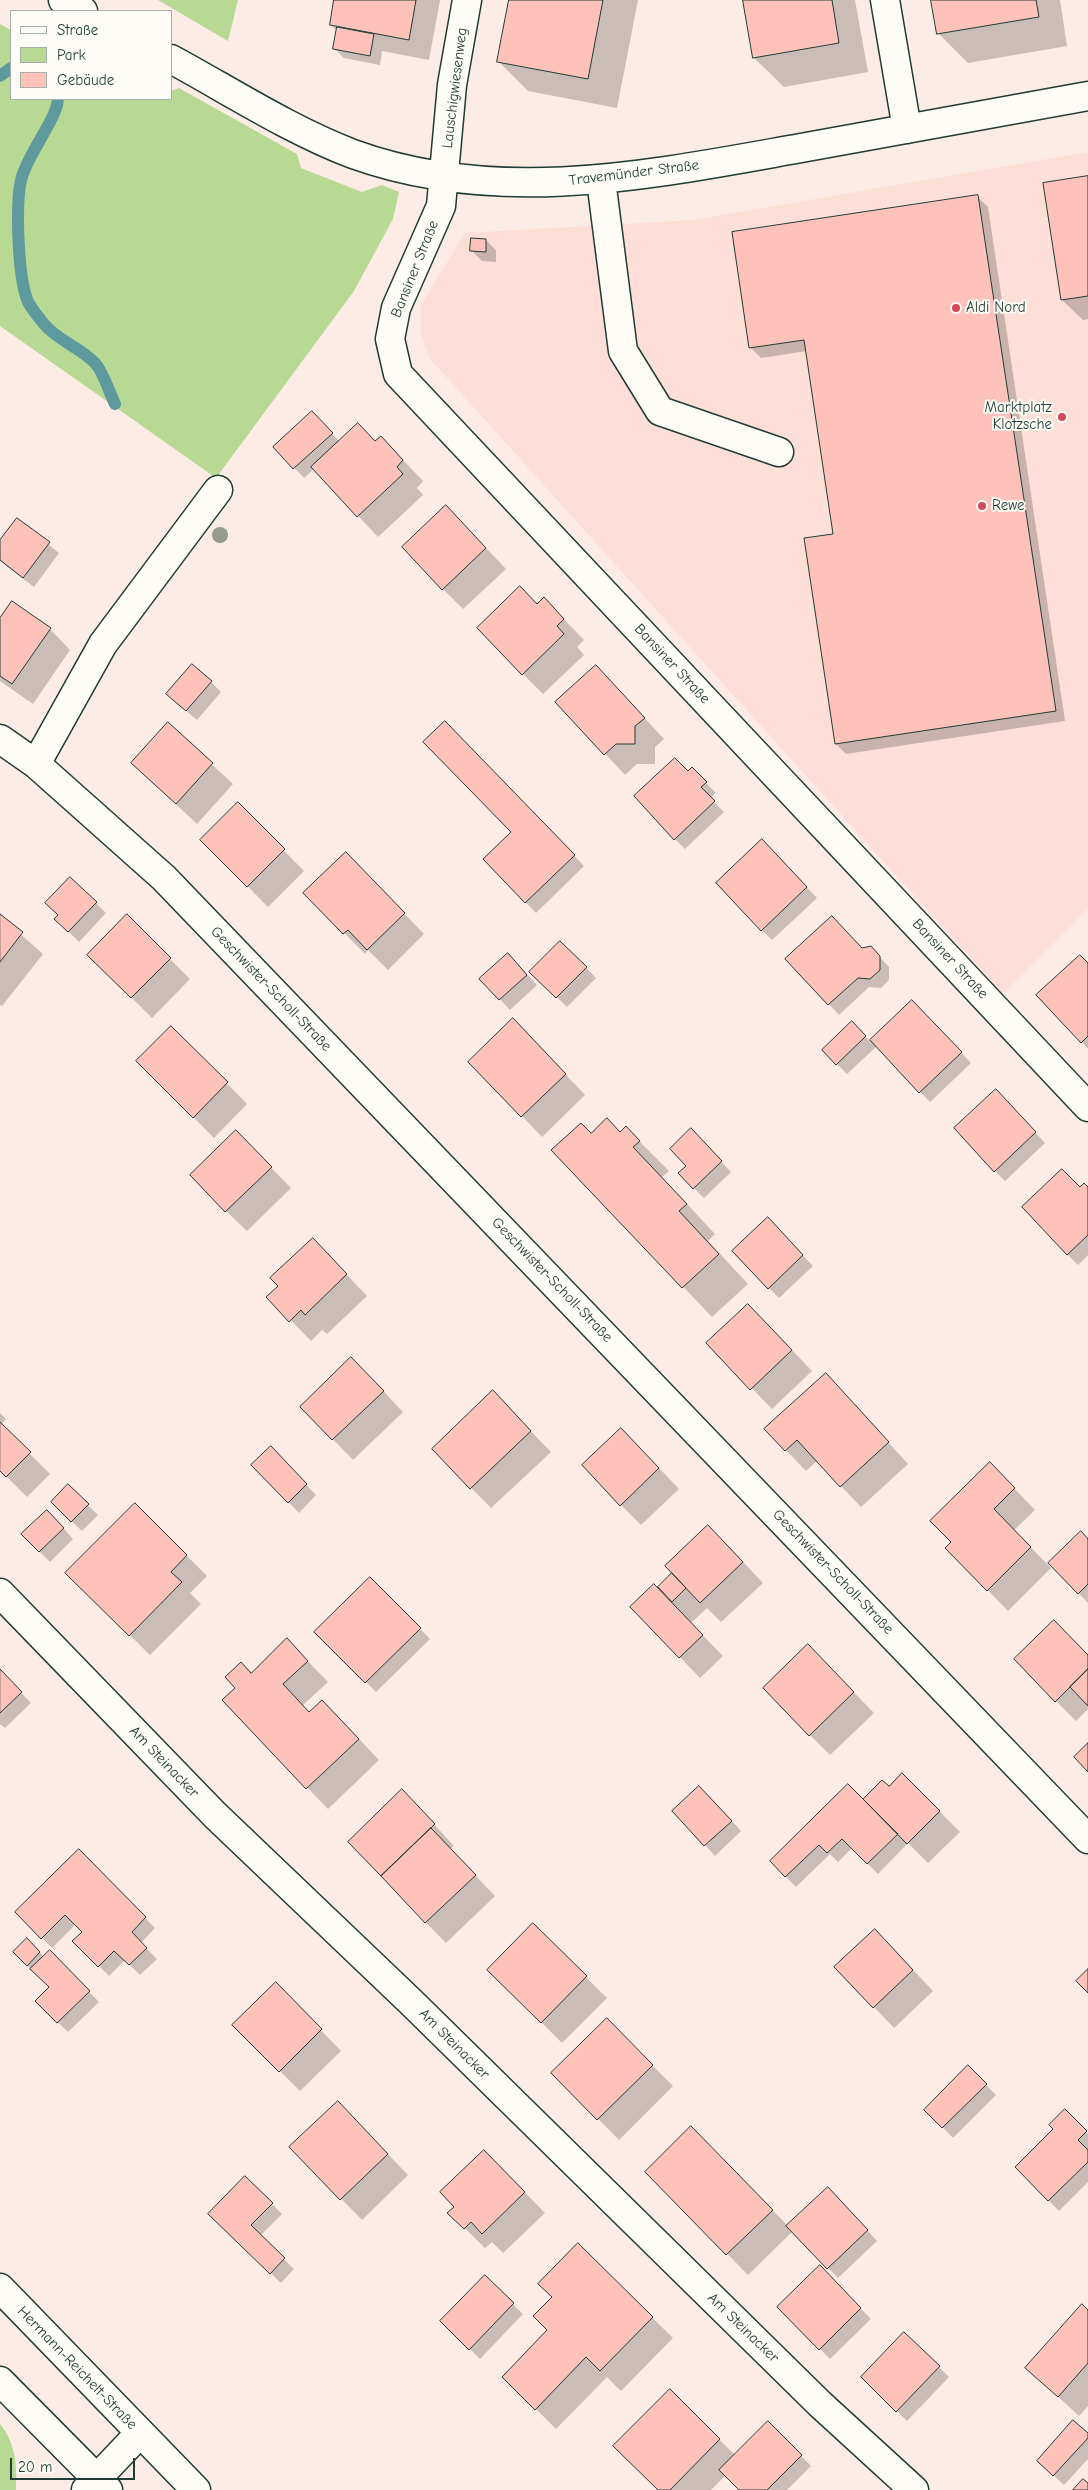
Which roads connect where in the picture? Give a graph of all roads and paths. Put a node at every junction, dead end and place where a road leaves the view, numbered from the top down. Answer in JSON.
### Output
{"nodes":[{"id":1,"x":63,"y":0,"type":"edge"},
{"id":2,"x":467,"y":0,"type":"edge"},
{"id":3,"x":886,"y":0,"type":"edge"},
{"id":4,"x":82,"y":10,"type":"edge"},
{"id":5,"x":172,"y":60,"type":"edge"},
{"id":6,"x":1088,"y":96,"type":"edge"},
{"id":7,"x":907,"y":129,"type":"junction"},
{"id":8,"x":445,"y":176,"type":"junction"},
{"id":9,"x":601,"y":180,"type":"junction"},
{"id":10,"x":779,"y":452,"type":"dead end"},
{"id":11,"x":218,"y":490,"type":"dead end"},
{"id":12,"x":0,"y":739,"type":"edge"},
{"id":13,"x":36,"y":764,"type":"junction"},
{"id":14,"x":1088,"y":1107,"type":"edge"},
{"id":15,"x":0,"y":1593,"type":"edge"},
{"id":16,"x":1088,"y":1839,"type":"edge"},
{"id":17,"x":0,"y":2288,"type":"edge"},
{"id":18,"x":0,"y":2382,"type":"edge"},
{"id":19,"x":140,"y":2433,"type":"junction"},
{"id":20,"x":97,"y":2486,"type":"edge"},
{"id":21,"x":196,"y":2490,"type":"edge"},
{"id":22,"x":914,"y":2490,"type":"edge"}],
"edges":[{"from":1,"to":4,"type":"street"},
{"from":2,"to":8,"type":"street","name":"Lauschigwiesenweg"},
{"from":3,"to":7,"type":"street"},
{"from":5,"to":8,"type":"street","name":"Travemünder Straße"},
{"from":6,"to":7,"type":"street","name":"Travemünder Straße"},
{"from":7,"to":9,"type":"street","name":"Travemünder Straße"},
{"from":8,"to":9,"type":"street","name":"Travemünder Straße"},
{"from":8,"to":14,"type":"street","name":"Bansiner Straße"},
{"from":9,"to":10,"type":"street"},
{"from":11,"to":13,"type":"street"},
{"from":12,"to":13,"type":"street","name":"Geschwister-Scholl-Straße"},
{"from":13,"to":16,"type":"street","name":"Geschwister-Scholl-Straße"},
{"from":15,"to":22,"type":"street","name":"Am Steinacker"},
{"from":17,"to":19,"type":"street","name":"Hermann-Reichelt-Straße"},
{"from":18,"to":20,"type":"street"},
{"from":19,"to":20,"type":"street"},
{"from":19,"to":21,"type":"street","name":"Hermann-Reichelt-Straße"}]}
